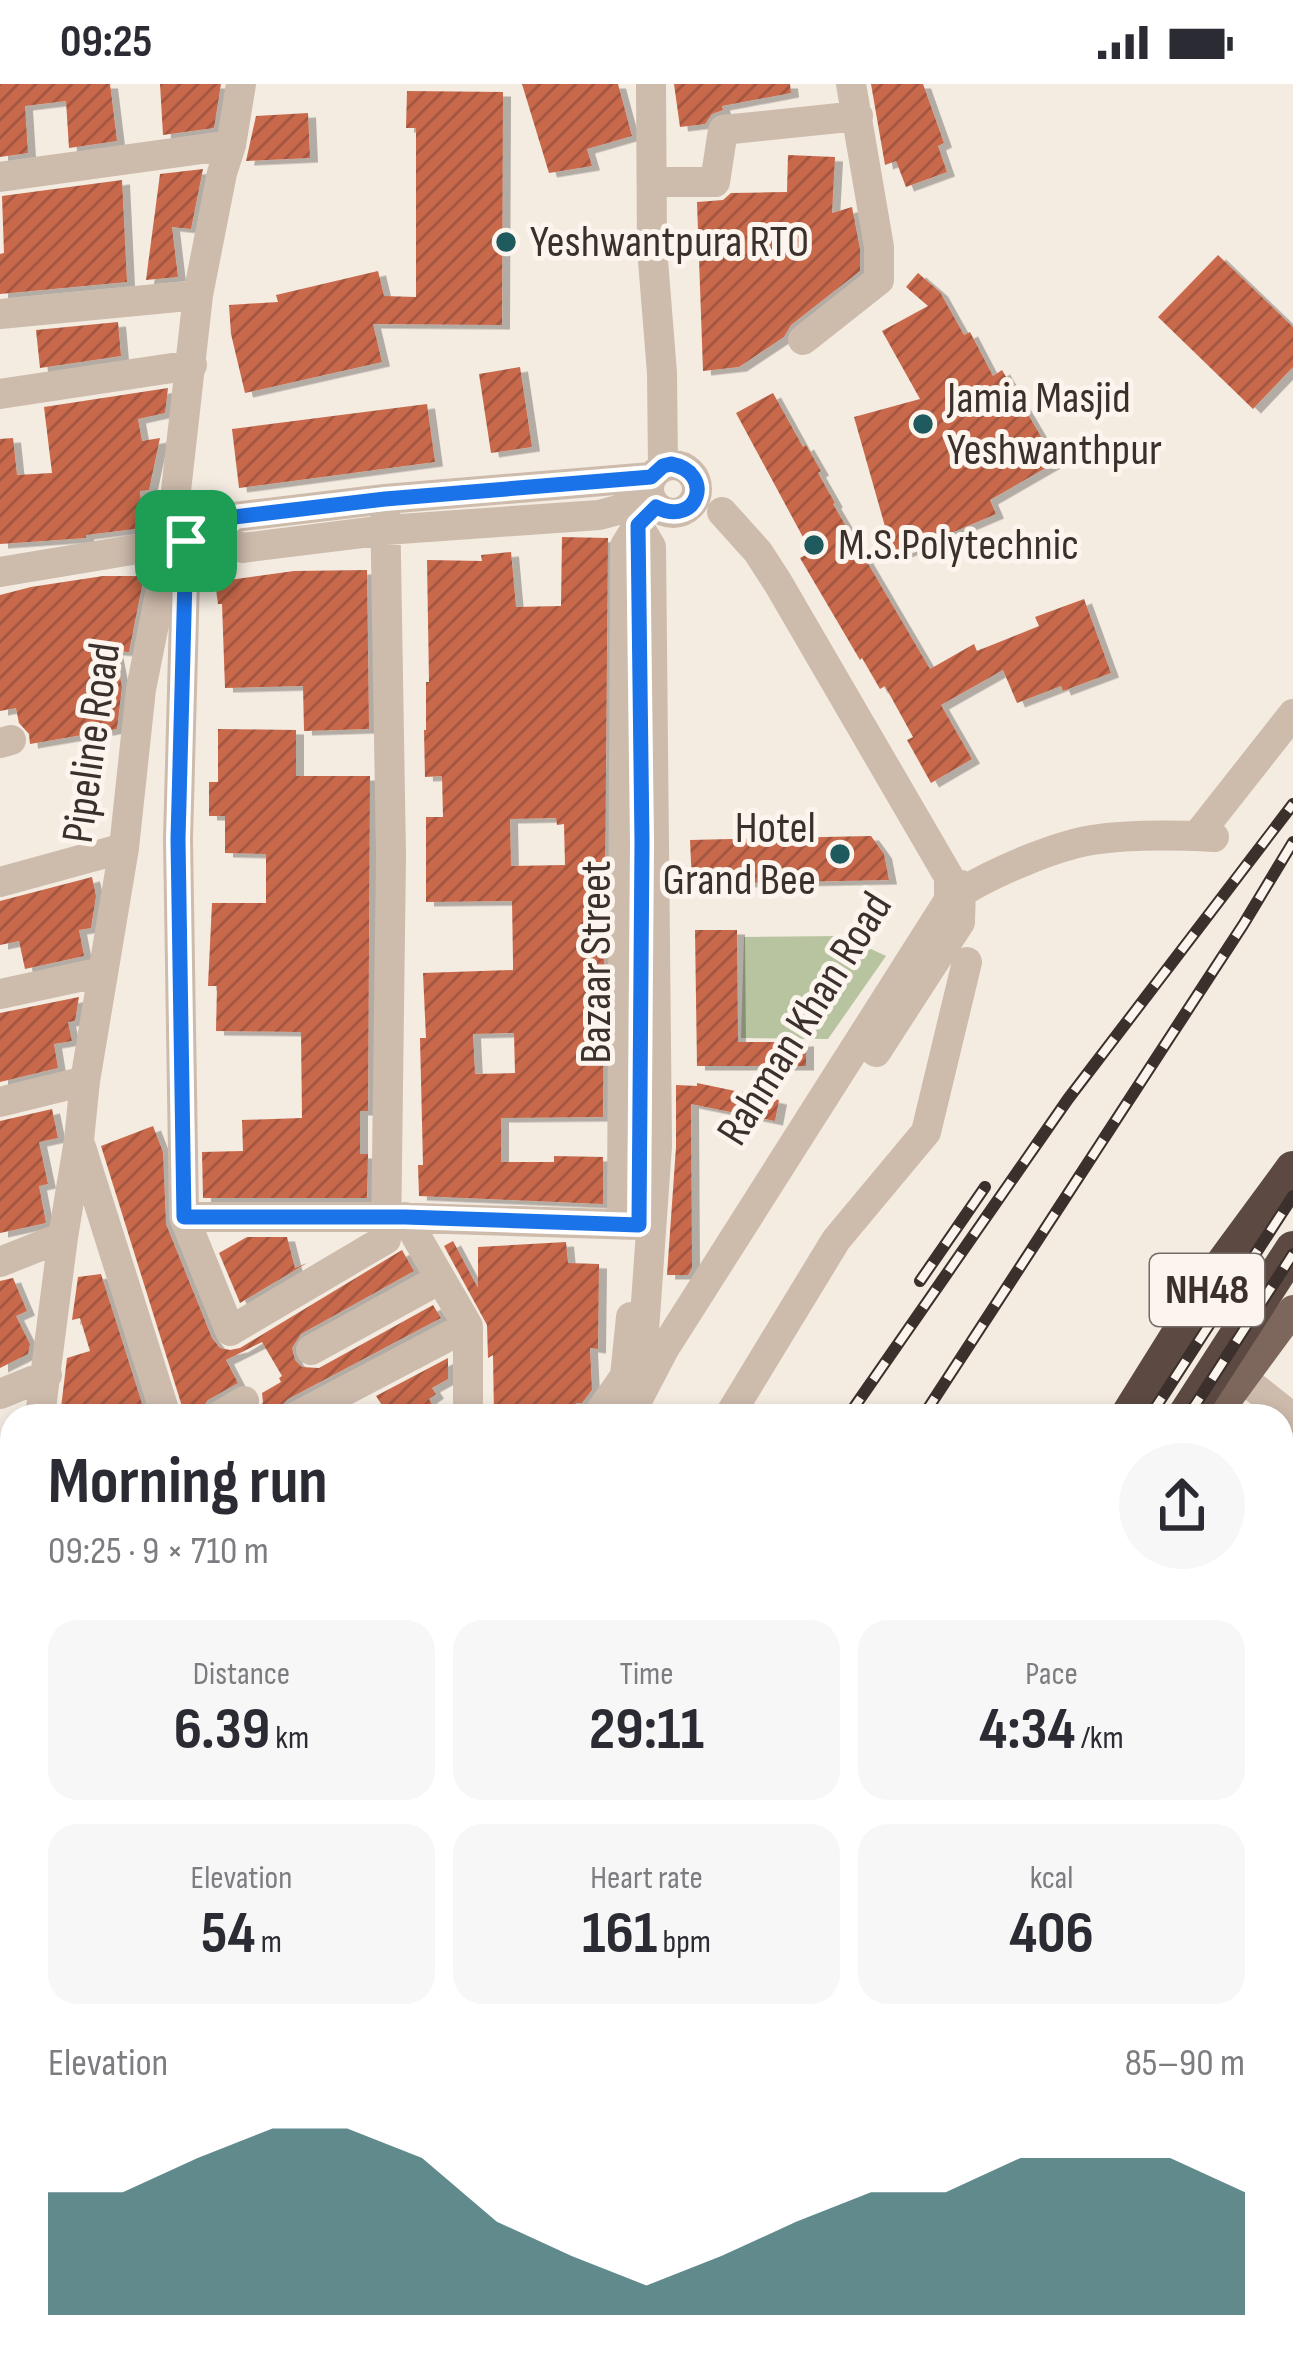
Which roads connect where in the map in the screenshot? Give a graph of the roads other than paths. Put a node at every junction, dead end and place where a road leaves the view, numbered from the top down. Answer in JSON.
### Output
{"nodes":[{"id":1,"x":241,"y":84,"type":"edge"},
{"id":2,"x":651,"y":84,"type":"edge"},
{"id":3,"x":851,"y":84,"type":"edge"},
{"id":4,"x":858,"y":116,"type":"junction"},
{"id":5,"x":231,"y":145,"type":"junction"},
{"id":6,"x":0,"y":177,"type":"edge"},
{"id":7,"x":652,"y":182,"type":"junction"},
{"id":8,"x":198,"y":295,"type":"junction"},
{"id":9,"x":0,"y":314,"type":"edge"},
{"id":10,"x":803,"y":340,"type":"dead end"},
{"id":11,"x":192,"y":365,"type":"junction"},
{"id":12,"x":0,"y":394,"type":"edge"},
{"id":13,"x":652,"y":495,"type":"junction"},
{"id":14,"x":709,"y":505,"type":"junction"},
{"id":15,"x":386,"y":515,"type":"junction"},
{"id":16,"x":191,"y":540,"type":"junction"},
{"id":17,"x":0,"y":572,"type":"edge"},
{"id":18,"x":1293,"y":714,"type":"edge"},
{"id":19,"x":124,"y":848,"type":"junction"},
{"id":20,"x":0,"y":882,"type":"edge"},
{"id":21,"x":956,"y":896,"type":"junction"},
{"id":22,"x":967,"y":962,"type":"dead end"},
{"id":23,"x":102,"y":972,"type":"junction"},
{"id":24,"x":0,"y":994,"type":"edge"},
{"id":25,"x":85,"y":1081,"type":"junction"},
{"id":26,"x":0,"y":1102,"type":"edge"},
{"id":27,"x":79,"y":1140,"type":"junction"},
{"id":28,"x":1293,"y":1169,"type":"edge"},
{"id":29,"x":184,"y":1217,"type":"junction"},
{"id":30,"x":395,"y":1217,"type":"junction"},
{"id":31,"x":631,"y":1225,"type":"junction"},
{"id":32,"x":63,"y":1237,"type":"junction"},
{"id":33,"x":1293,"y":1249,"type":"edge"},
{"id":34,"x":0,"y":1262,"type":"edge"},
{"id":35,"x":440,"y":1279,"type":"junction"},
{"id":36,"x":1293,"y":1310,"type":"edge"},
{"id":37,"x":468,"y":1326,"type":"junction"},
{"id":38,"x":648,"y":1342,"type":"junction"},
{"id":39,"x":311,"y":1350,"type":"dead end"},
{"id":40,"x":1231,"y":1370,"type":"junction"},
{"id":41,"x":46,"y":1375,"type":"junction"},
{"id":42,"x":0,"y":1394,"type":"edge"},
{"id":43,"x":42,"y":1404,"type":"edge"},
{"id":44,"x":162,"y":1404,"type":"edge"},
{"id":45,"x":320,"y":1404,"type":"edge"},
{"id":46,"x":468,"y":1404,"type":"edge"},
{"id":47,"x":606,"y":1404,"type":"edge"},
{"id":48,"x":636,"y":1404,"type":"edge"},
{"id":49,"x":736,"y":1404,"type":"edge"},
{"id":50,"x":1135,"y":1404,"type":"edge"},
{"id":51,"x":1197,"y":1404,"type":"edge"},
{"id":52,"x":1219,"y":1404,"type":"edge"},
{"id":53,"x":1275,"y":1404,"type":"edge"}],
"edges":[{"from":1,"to":5,"type":"street","name":"Pipeline Road"},
{"from":2,"to":7,"type":"street"},
{"from":3,"to":4,"type":"street"},
{"from":4,"to":7,"type":"street"},
{"from":4,"to":10,"type":"street"},
{"from":5,"to":6,"type":"street"},
{"from":5,"to":8,"type":"street","name":"Pipeline Road"},
{"from":7,"to":13,"type":"street"},
{"from":8,"to":9,"type":"street"},
{"from":8,"to":11,"type":"street","name":"Pipeline Road"},
{"from":11,"to":12,"type":"street"},
{"from":11,"to":16,"type":"street","name":"Pipeline Road"},
{"from":13,"to":14,"type":"street"},
{"from":13,"to":15,"type":"street"},
{"from":13,"to":31,"type":"street"},
{"from":13,"to":38,"type":"street"},
{"from":14,"to":21,"type":"street"},
{"from":14,"to":38,"type":"street","name":"Rahman Khan Road"},
{"from":15,"to":16,"type":"street"},
{"from":15,"to":30,"type":"street"},
{"from":16,"to":17,"type":"street"},
{"from":16,"to":19,"type":"street","name":"Pipeline Road"},
{"from":16,"to":29,"type":"street"},
{"from":18,"to":21,"type":"street"},
{"from":19,"to":20,"type":"street"},
{"from":19,"to":23,"type":"street","name":"Pipeline Road"},
{"from":21,"to":38,"type":"street","name":"Rahman Khan Road"},
{"from":22,"to":49,"type":"street"},
{"from":23,"to":24,"type":"street"},
{"from":23,"to":25,"type":"street","name":"Pipeline Road"},
{"from":25,"to":26,"type":"street"},
{"from":25,"to":27,"type":"street","name":"Pipeline Road"},
{"from":27,"to":32,"type":"street","name":"Pipeline Road"},
{"from":27,"to":44,"type":"street"},
{"from":28,"to":50,"type":"highway","number":"NH48"},
{"from":29,"to":30,"type":"street"},
{"from":29,"to":30,"type":"street"},
{"from":30,"to":31,"type":"street"},
{"from":30,"to":35,"type":"street"},
{"from":31,"to":38,"type":"street"},
{"from":32,"to":34,"type":"street"},
{"from":32,"to":41,"type":"street","name":"Pipeline Road"},
{"from":33,"to":40,"type":"highway","number":"NH48"},
{"from":35,"to":37,"type":"street"},
{"from":35,"to":39,"type":"street"},
{"from":36,"to":40,"type":"main road"},
{"from":37,"to":45,"type":"street"},
{"from":37,"to":46,"type":"street"},
{"from":38,"to":47,"type":"street"},
{"from":38,"to":48,"type":"street","name":"Rahman Khan Road"},
{"from":40,"to":51,"type":"highway","number":"NH48"},
{"from":40,"to":52,"type":"main road"},
{"from":40,"to":53,"type":"street"},
{"from":41,"to":42,"type":"street"},
{"from":41,"to":43,"type":"street","name":"Pipeline Road"}]}
